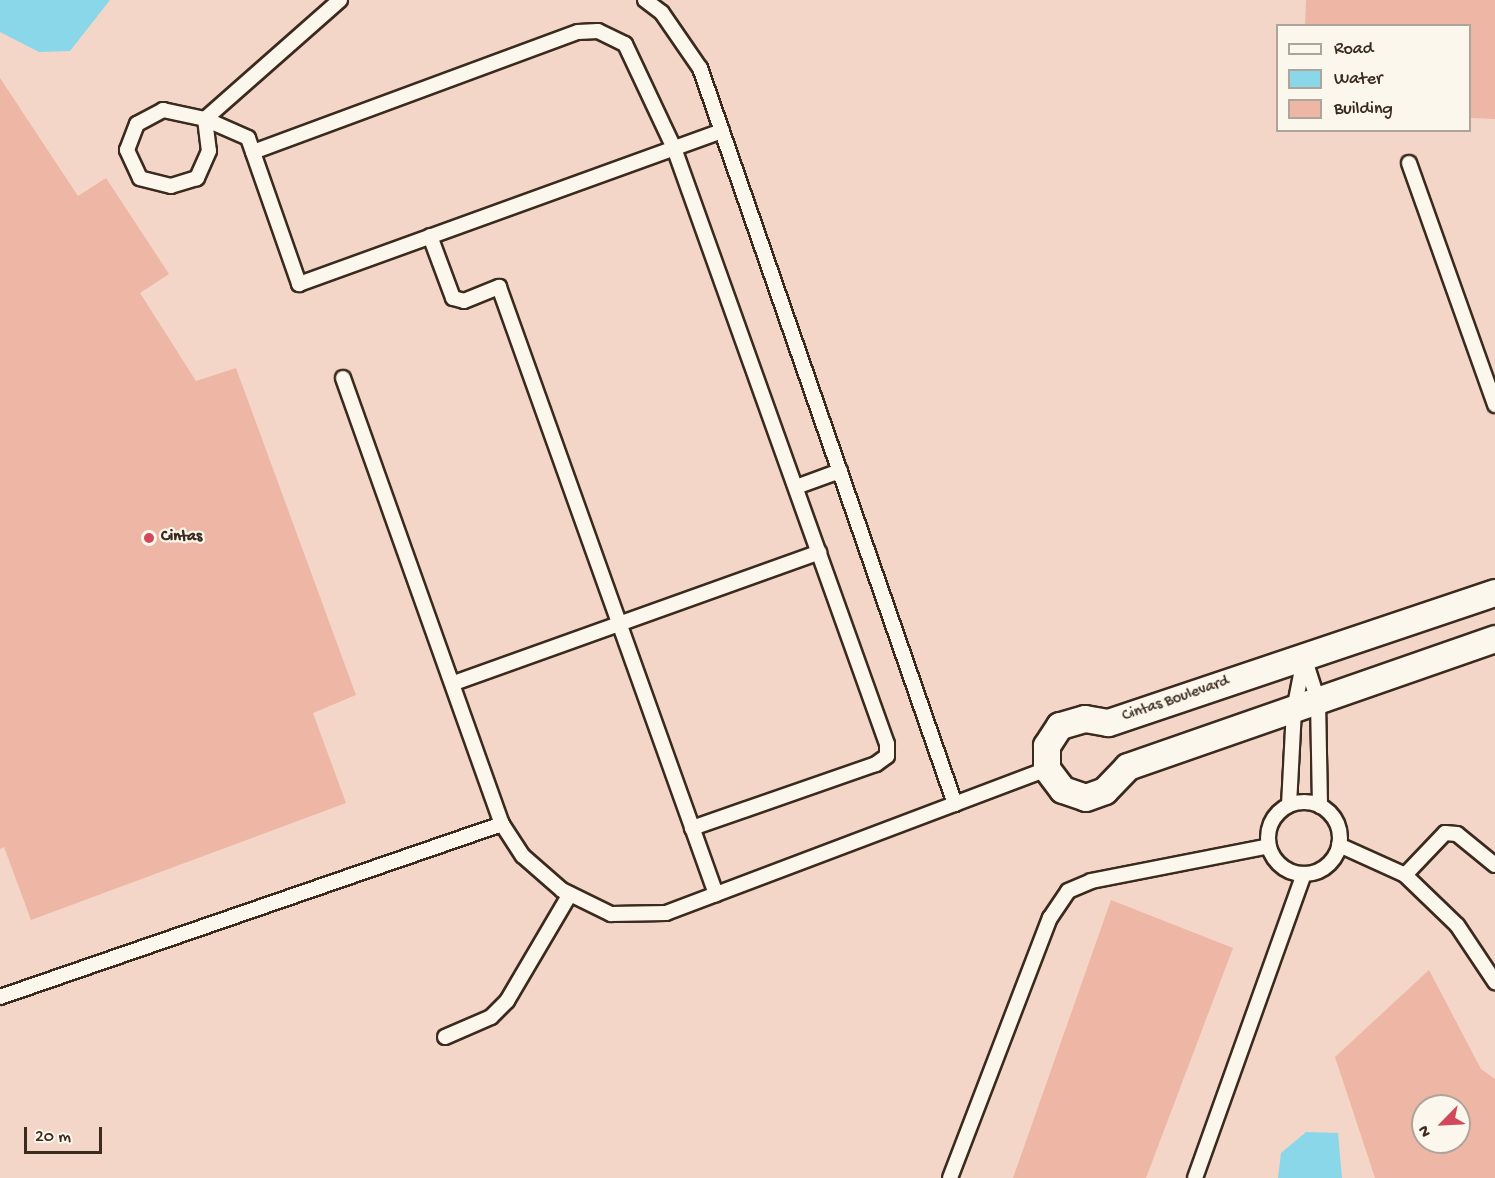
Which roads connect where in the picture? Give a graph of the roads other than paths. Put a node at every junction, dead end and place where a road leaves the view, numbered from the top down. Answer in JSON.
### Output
{"nodes":[{"id":1,"x":340,"y":0,"type":"edge"},
{"id":2,"x":645,"y":0,"type":"edge"},
{"id":3,"x":205,"y":119,"type":"junction"},
{"id":4,"x":722,"y":131,"type":"junction"},
{"id":5,"x":674,"y":148,"type":"junction"},
{"id":6,"x":253,"y":152,"type":"junction"},
{"id":7,"x":1409,"y":163,"type":"dead end"},
{"id":8,"x":430,"y":236,"type":"junction"},
{"id":9,"x":343,"y":378,"type":"dead end"},
{"id":10,"x":1495,"y":405,"type":"edge"},
{"id":11,"x":840,"y":471,"type":"junction"},
{"id":12,"x":796,"y":487,"type":"junction"},
{"id":13,"x":819,"y":552,"type":"junction"},
{"id":14,"x":1495,"y":593,"type":"edge"},
{"id":15,"x":619,"y":624,"type":"junction"},
{"id":16,"x":1495,"y":639,"type":"edge"},
{"id":17,"x":1304,"y":657,"type":"junction"},
{"id":18,"x":454,"y":683,"type":"junction"},
{"id":19,"x":1318,"y":701,"type":"junction"},
{"id":20,"x":1294,"y":710,"type":"junction"},
{"id":21,"x":1047,"y":770,"type":"junction"},
{"id":22,"x":955,"y":804,"type":"junction"},
{"id":23,"x":1289,"y":805,"type":"junction"},
{"id":24,"x":1320,"y":806,"type":"junction"},
{"id":25,"x":502,"y":824,"type":"junction"},
{"id":26,"x":692,"y":828,"type":"junction"},
{"id":27,"x":1339,"y":845,"type":"junction"},
{"id":28,"x":1269,"y":846,"type":"junction"},
{"id":29,"x":1495,"y":865,"type":"edge"},
{"id":30,"x":1304,"y":874,"type":"junction"},
{"id":31,"x":1405,"y":875,"type":"junction"},
{"id":32,"x":570,"y":894,"type":"junction"},
{"id":33,"x":716,"y":894,"type":"junction"},
{"id":34,"x":1495,"y":982,"type":"edge"},
{"id":35,"x":0,"y":998,"type":"edge"},
{"id":36,"x":445,"y":1037,"type":"dead end"},
{"id":37,"x":950,"y":1178,"type":"edge"},
{"id":38,"x":1195,"y":1178,"type":"edge"}],
"edges":[{"from":1,"to":3,"type":"lane"},
{"from":2,"to":4,"type":"lane"},
{"from":3,"to":3,"type":"lane"},
{"from":3,"to":6,"type":"lane"},
{"from":4,"to":5,"type":"lane"},
{"from":4,"to":11,"type":"lane"},
{"from":5,"to":6,"type":"lane"},
{"from":5,"to":8,"type":"lane"},
{"from":5,"to":12,"type":"lane"},
{"from":6,"to":8,"type":"lane"},
{"from":7,"to":10,"type":"lane"},
{"from":8,"to":15,"type":"lane"},
{"from":9,"to":18,"type":"lane"},
{"from":11,"to":12,"type":"lane"},
{"from":11,"to":22,"type":"lane"},
{"from":12,"to":13,"type":"lane"},
{"from":13,"to":15,"type":"lane"},
{"from":13,"to":26,"type":"lane"},
{"from":14,"to":17,"type":"street","name":"Cintas Boulevard"},
{"from":15,"to":18,"type":"lane"},
{"from":15,"to":26,"type":"lane"},
{"from":16,"to":19,"type":"street"},
{"from":17,"to":19,"type":"lane"},
{"from":17,"to":20,"type":"lane"},
{"from":17,"to":21,"type":"street","name":"Cintas Boulevard"},
{"from":18,"to":25,"type":"lane"},
{"from":19,"to":20,"type":"street"},
{"from":19,"to":24,"type":"lane"},
{"from":20,"to":21,"type":"street"},
{"from":20,"to":23,"type":"lane"},
{"from":21,"to":22,"type":"lane"},
{"from":22,"to":33,"type":"lane"},
{"from":23,"to":24,"type":"lane"},
{"from":23,"to":28,"type":"lane"},
{"from":24,"to":27,"type":"lane"},
{"from":25,"to":32,"type":"lane"},
{"from":25,"to":35,"type":"lane"},
{"from":26,"to":33,"type":"lane"},
{"from":27,"to":30,"type":"lane"},
{"from":27,"to":31,"type":"lane"},
{"from":28,"to":30,"type":"lane"},
{"from":28,"to":37,"type":"lane"},
{"from":29,"to":31,"type":"lane"},
{"from":30,"to":38,"type":"lane"},
{"from":31,"to":34,"type":"lane"},
{"from":32,"to":33,"type":"lane"},
{"from":32,"to":36,"type":"lane"}]}
